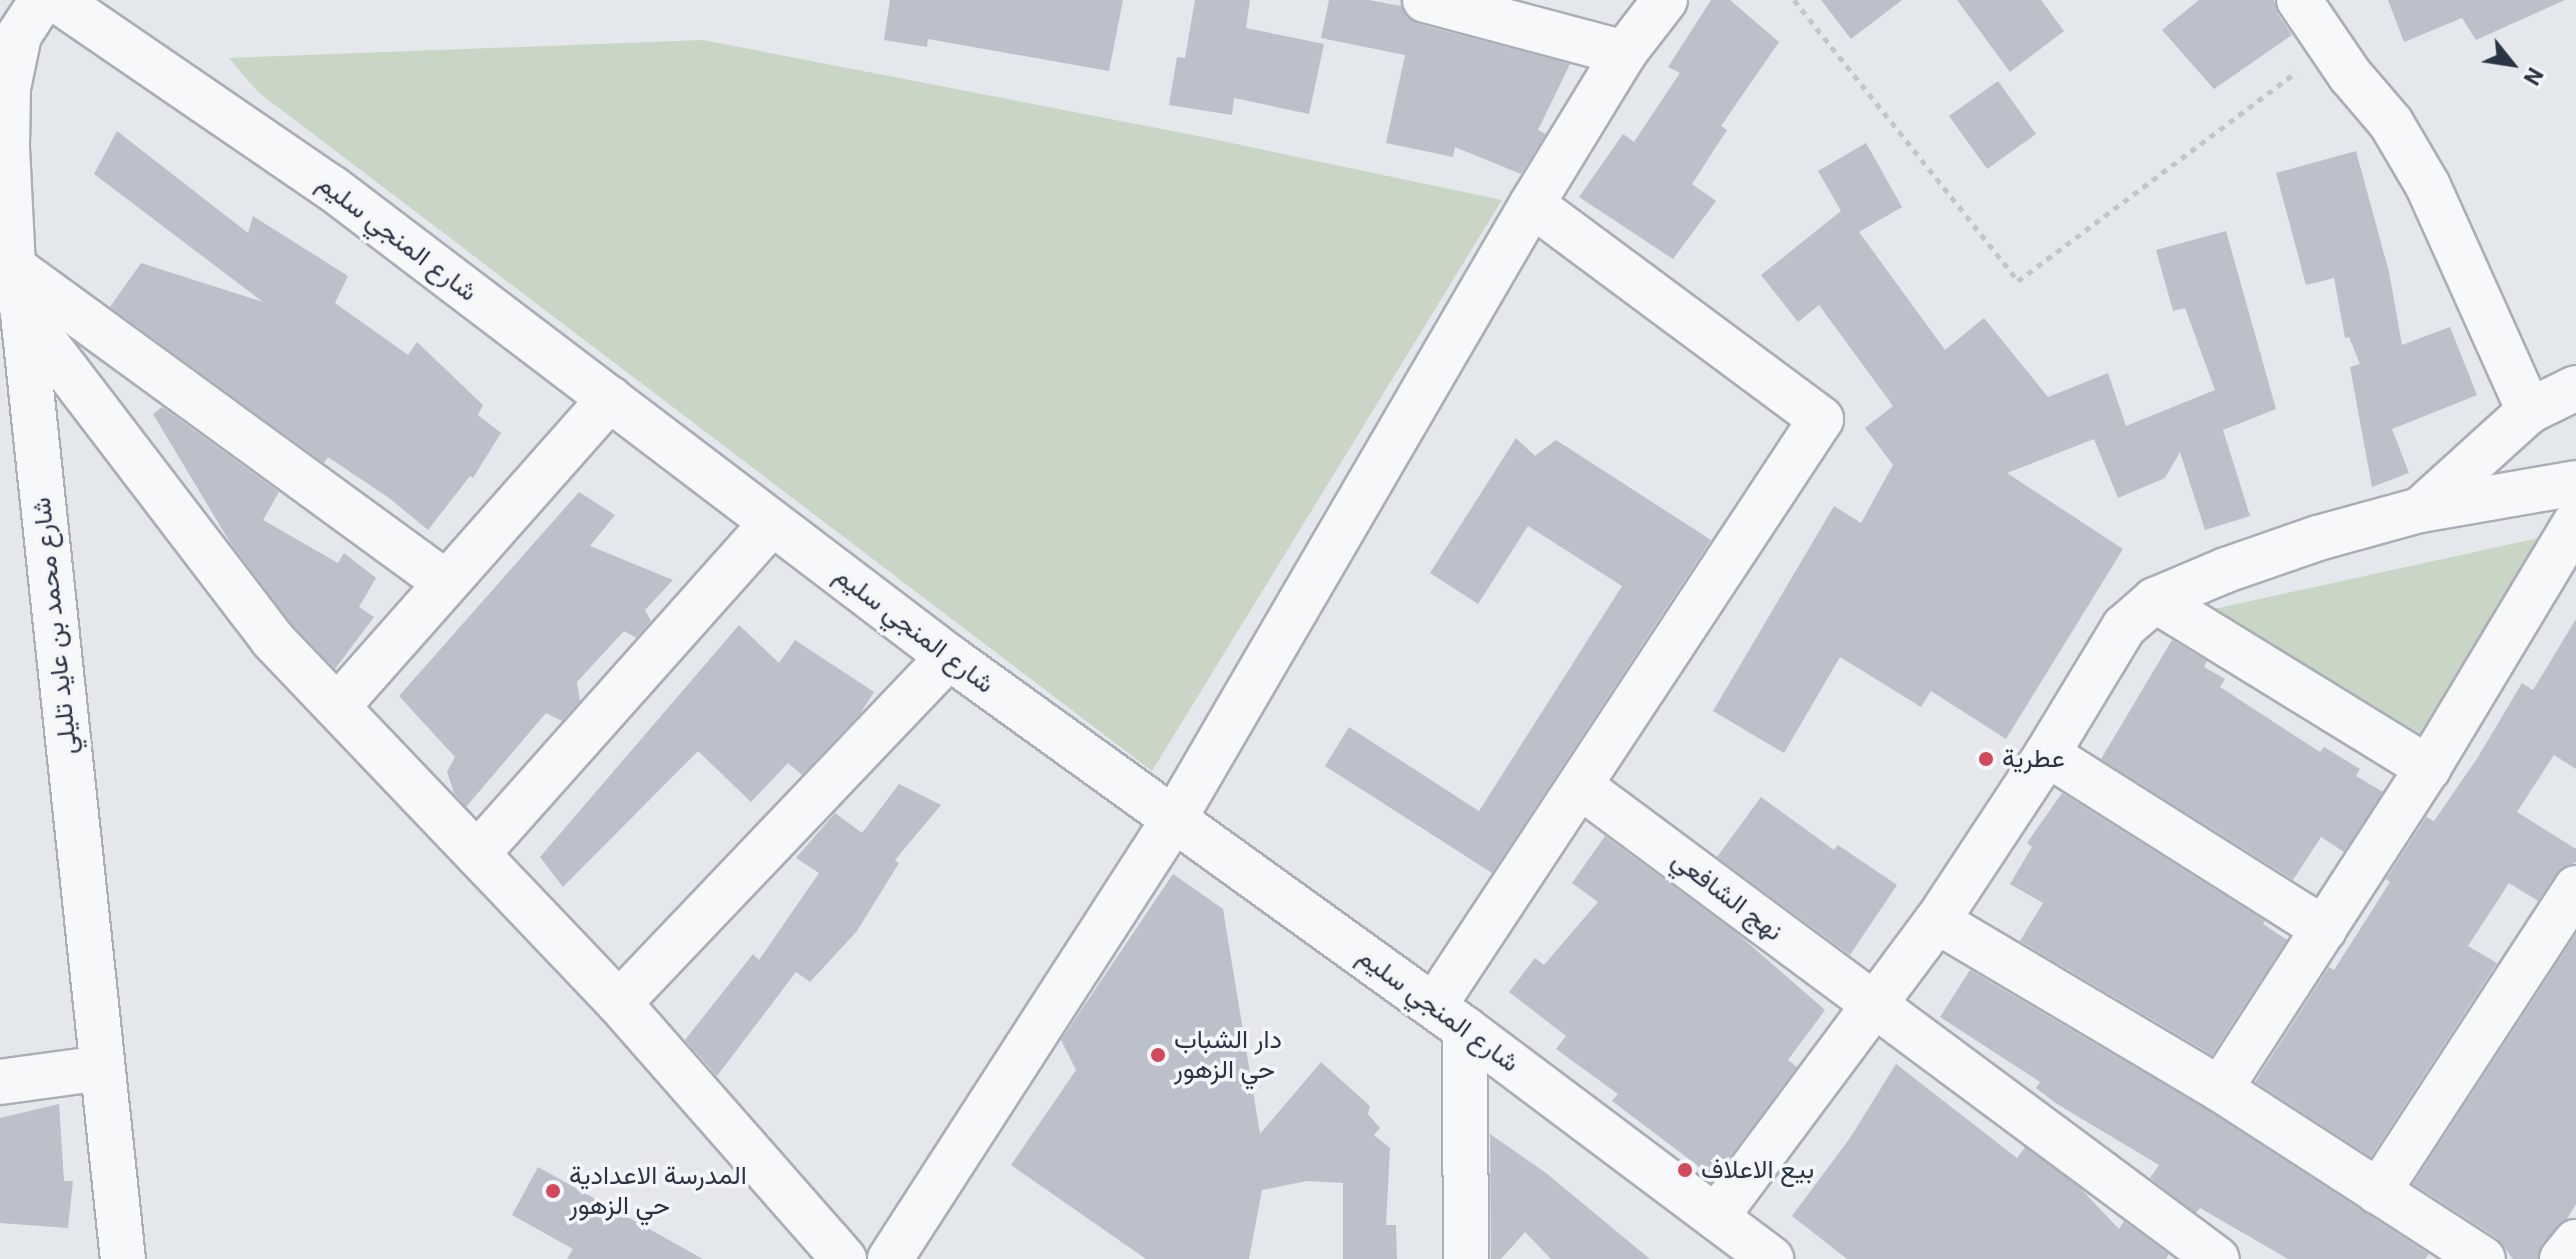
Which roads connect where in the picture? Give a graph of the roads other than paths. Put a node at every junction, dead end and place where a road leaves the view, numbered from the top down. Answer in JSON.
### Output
{"nodes":[{"id":1,"x":42,"y":0,"type":"edge"},
{"id":2,"x":57,"y":0,"type":"edge"},
{"id":3,"x":1425,"y":0,"type":"edge"},
{"id":4,"x":1665,"y":0,"type":"edge"},
{"id":5,"x":2299,"y":0,"type":"edge"},
{"id":6,"x":1624,"y":53,"type":"junction"},
{"id":7,"x":1532,"y":204,"type":"junction"},
{"id":8,"x":13,"y":267,"type":"junction"},
{"id":9,"x":23,"y":313,"type":"junction"},
{"id":10,"x":2576,"y":388,"type":"edge"},
{"id":11,"x":610,"y":398,"type":"junction"},
{"id":12,"x":2529,"y":411,"type":"junction"},
{"id":13,"x":2576,"y":483,"type":"edge"},
{"id":14,"x":2420,"y":510,"type":"junction"},
{"id":15,"x":2576,"y":522,"type":"edge"},
{"id":16,"x":771,"y":524,"type":"junction"},
{"id":17,"x":445,"y":582,"type":"junction"},
{"id":18,"x":2155,"y":600,"type":"junction"},
{"id":19,"x":949,"y":657,"type":"junction"},
{"id":20,"x":337,"y":707,"type":"junction"},
{"id":21,"x":2047,"y":754,"type":"junction"},
{"id":22,"x":2428,"y":768,"type":"junction"},
{"id":23,"x":1580,"y":786,"type":"junction"},
{"id":24,"x":1174,"y":819,"type":"junction"},
{"id":25,"x":477,"y":854,"type":"junction"},
{"id":26,"x":2576,"y":888,"type":"edge"},
{"id":27,"x":1937,"y":921,"type":"junction"},
{"id":28,"x":2324,"y":929,"type":"junction"},
{"id":29,"x":619,"y":1003,"type":"junction"},
{"id":30,"x":1874,"y":1006,"type":"junction"},
{"id":31,"x":1450,"y":1017,"type":"junction"},
{"id":32,"x":102,"y":1068,"type":"junction"},
{"id":33,"x":0,"y":1082,"type":"edge"},
{"id":34,"x":2220,"y":1089,"type":"junction"},
{"id":35,"x":2378,"y":1192,"type":"junction"},
{"id":36,"x":1716,"y":1217,"type":"junction"},
{"id":37,"x":2576,"y":1242,"type":"edge"},
{"id":38,"x":123,"y":1259,"type":"edge"},
{"id":39,"x":844,"y":1259,"type":"edge"},
{"id":40,"x":890,"y":1259,"type":"edge"},
{"id":41,"x":1466,"y":1259,"type":"edge"},
{"id":42,"x":1771,"y":1259,"type":"edge"},
{"id":43,"x":2217,"y":1259,"type":"edge"},
{"id":44,"x":2483,"y":1259,"type":"edge"},
{"id":45,"x":2562,"y":1259,"type":"edge"}],
"edges":[{"from":1,"to":8,"type":"street","name":"شارع محمد بن عايد تليلي"},
{"from":2,"to":11,"type":"street","name":"شارع المنجي سليم"},
{"from":3,"to":6,"type":"street"},
{"from":4,"to":6,"type":"street"},
{"from":5,"to":12,"type":"street"},
{"from":6,"to":7,"type":"street"},
{"from":7,"to":23,"type":"street"},
{"from":7,"to":24,"type":"street"},
{"from":8,"to":9,"type":"street","name":"شارع محمد بن عايد تليلي"},
{"from":8,"to":17,"type":"street"},
{"from":9,"to":20,"type":"street"},
{"from":9,"to":32,"type":"street","name":"شارع محمد بن عايد تليلي"},
{"from":10,"to":12,"type":"street"},
{"from":11,"to":16,"type":"street","name":"شارع المنجي سليم"},
{"from":11,"to":17,"type":"street"},
{"from":12,"to":14,"type":"street"},
{"from":13,"to":14,"type":"street"},
{"from":14,"to":18,"type":"street"},
{"from":15,"to":22,"type":"street"},
{"from":16,"to":19,"type":"street","name":"شارع المنجي سليم"},
{"from":16,"to":25,"type":"street"},
{"from":17,"to":20,"type":"street"},
{"from":18,"to":21,"type":"street"},
{"from":18,"to":22,"type":"street"},
{"from":19,"to":24,"type":"street","name":"شارع المنجي سليم"},
{"from":19,"to":29,"type":"street"},
{"from":20,"to":25,"type":"street"},
{"from":21,"to":27,"type":"street"},
{"from":21,"to":28,"type":"street"},
{"from":22,"to":28,"type":"street"},
{"from":23,"to":30,"type":"street","name":"نهج الشافعي"},
{"from":23,"to":31,"type":"street"},
{"from":24,"to":31,"type":"street","name":"شارع المنجي سليم"},
{"from":24,"to":40,"type":"street"},
{"from":25,"to":29,"type":"street"},
{"from":26,"to":35,"type":"street"},
{"from":27,"to":30,"type":"street"},
{"from":27,"to":34,"type":"street"},
{"from":28,"to":34,"type":"street"},
{"from":29,"to":39,"type":"street"},
{"from":30,"to":36,"type":"street"},
{"from":30,"to":43,"type":"street","name":"نهج الشافعي"},
{"from":31,"to":36,"type":"street","name":"شارع المنجي سليم"},
{"from":31,"to":41,"type":"street"},
{"from":32,"to":33,"type":"street"},
{"from":32,"to":38,"type":"street","name":"شارع محمد بن عايد تليلي"},
{"from":34,"to":35,"type":"street"},
{"from":35,"to":44,"type":"street"},
{"from":36,"to":42,"type":"street","name":"شارع المنجي سليم"},
{"from":37,"to":45,"type":"street"}]}
